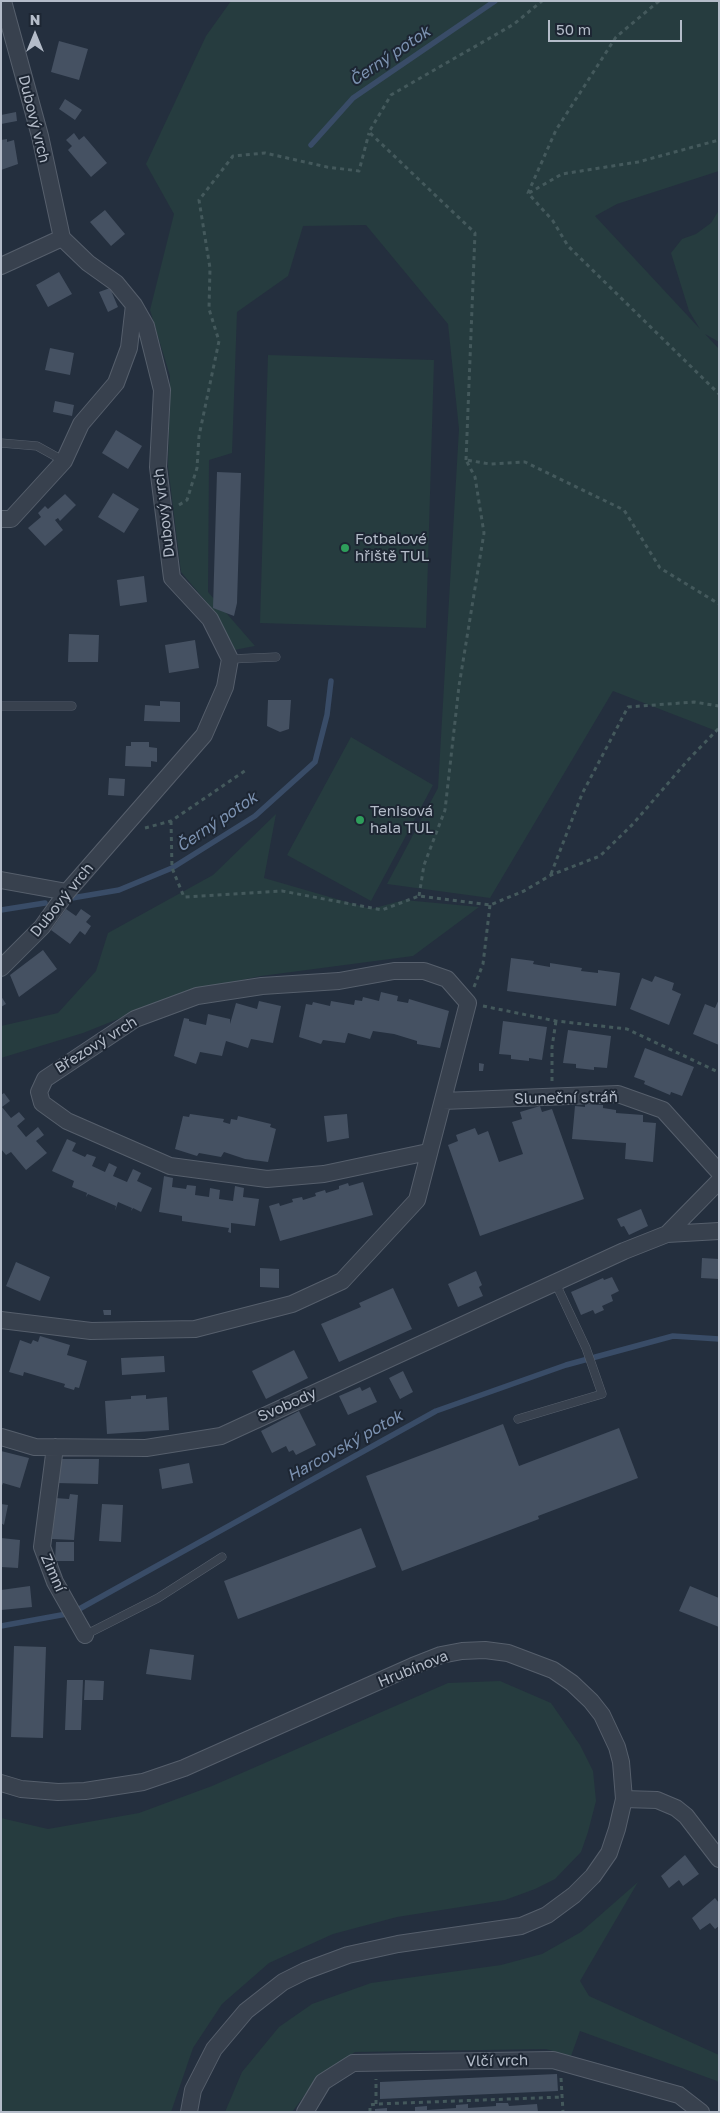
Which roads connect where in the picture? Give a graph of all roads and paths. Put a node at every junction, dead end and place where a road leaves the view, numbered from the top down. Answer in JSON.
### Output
{"nodes":[{"id":1,"x":3,"y":1,"type":"edge"},
{"id":2,"x":542,"y":1,"type":"edge"},
{"id":3,"x":659,"y":1,"type":"edge"},
{"id":4,"x":369,"y":132,"type":"junction"},
{"id":5,"x":719,"y":140,"type":"edge"},
{"id":6,"x":528,"y":193,"type":"junction"},
{"id":7,"x":62,"y":238,"type":"junction"},
{"id":8,"x":1,"y":266,"type":"edge"},
{"id":9,"x":134,"y":305,"type":"junction"},
{"id":10,"x":719,"y":394,"type":"edge"},
{"id":11,"x":1,"y":443,"type":"edge"},
{"id":12,"x":466,"y":460,"type":"junction"},
{"id":13,"x":64,"y":461,"type":"junction"},
{"id":14,"x":164,"y":516,"type":"junction"},
{"id":15,"x":1,"y":519,"type":"edge"},
{"id":16,"x":719,"y":604,"type":"edge"},
{"id":17,"x":276,"y":657,"type":"dead end"},
{"id":18,"x":230,"y":659,"type":"junction"},
{"id":19,"x":1,"y":706,"type":"edge"},
{"id":20,"x":72,"y":706,"type":"dead end"},
{"id":21,"x":719,"y":706,"type":"edge"},
{"id":22,"x":719,"y":728,"type":"edge"},
{"id":23,"x":246,"y":770,"type":"dead end"},
{"id":24,"x":170,"y":820,"type":"junction"},
{"id":25,"x":143,"y":828,"type":"dead end"},
{"id":26,"x":551,"y":875,"type":"junction"},
{"id":27,"x":1,"y":880,"type":"edge"},
{"id":28,"x":67,"y":892,"type":"junction"},
{"id":29,"x":419,"y":896,"type":"junction"},
{"id":30,"x":490,"y":905,"type":"junction"},
{"id":31,"x":1,"y":968,"type":"edge"},
{"id":32,"x":468,"y":1003,"type":"junction"},
{"id":33,"x":556,"y":1021,"type":"junction"},
{"id":34,"x":716,"y":1070,"type":"dead end"},
{"id":35,"x":552,"y":1097,"type":"junction"},
{"id":36,"x":443,"y":1101,"type":"junction"},
{"id":37,"x":428,"y":1152,"type":"junction"},
{"id":38,"x":719,"y":1172,"type":"edge"},
{"id":39,"x":719,"y":1181,"type":"edge"},
{"id":40,"x":719,"y":1232,"type":"edge"},
{"id":41,"x":667,"y":1234,"type":"junction"},
{"id":42,"x":557,"y":1286,"type":"junction"},
{"id":43,"x":556,"y":1301,"type":"dead end"},
{"id":44,"x":1,"y":1320,"type":"edge"},
{"id":45,"x":518,"y":1419,"type":"dead end"},
{"id":46,"x":1,"y":1437,"type":"edge"},
{"id":47,"x":55,"y":1447,"type":"junction"},
{"id":48,"x":222,"y":1557,"type":"dead end"},
{"id":49,"x":83,"y":1630,"type":"joint"},
{"id":50,"x":1,"y":1783,"type":"edge"},
{"id":51,"x":624,"y":1799,"type":"junction"},
{"id":52,"x":719,"y":1859,"type":"edge"},
{"id":53,"x":376,"y":2063,"type":"junction"},
{"id":54,"x":376,"y":2104,"type":"junction"},
{"id":55,"x":189,"y":2112,"type":"edge"},
{"id":56,"x":305,"y":2112,"type":"edge"},
{"id":57,"x":370,"y":2112,"type":"edge"},
{"id":58,"x":563,"y":2112,"type":"edge"},
{"id":59,"x":701,"y":2112,"type":"edge"}],
"edges":[{"from":1,"to":7,"type":"street","name":"Dubový vrch"},
{"from":2,"to":4,"type":"path"},
{"from":3,"to":6,"type":"path"},
{"from":4,"to":12,"type":"path"},
{"from":4,"to":14,"type":"path"},
{"from":5,"to":6,"type":"path"},
{"from":6,"to":10,"type":"path"},
{"from":7,"to":8,"type":"street"},
{"from":7,"to":9,"type":"street","name":"Dubový vrch"},
{"from":9,"to":13,"type":"street"},
{"from":9,"to":14,"type":"street","name":"Dubový vrch"},
{"from":11,"to":13,"type":"lane"},
{"from":12,"to":16,"type":"path"},
{"from":12,"to":29,"type":"path"},
{"from":13,"to":15,"type":"street"},
{"from":14,"to":18,"type":"street","name":"Dubový vrch"},
{"from":17,"to":18,"type":"lane"},
{"from":18,"to":28,"type":"street","name":"Dubový vrch"},
{"from":19,"to":20,"type":"lane"},
{"from":21,"to":26,"type":"path"},
{"from":22,"to":26,"type":"path"},
{"from":23,"to":24,"type":"path"},
{"from":24,"to":25,"type":"path"},
{"from":24,"to":29,"type":"path"},
{"from":26,"to":30,"type":"path"},
{"from":27,"to":28,"type":"street"},
{"from":28,"to":31,"type":"street","name":"Dubový vrch"},
{"from":29,"to":30,"type":"path"},
{"from":30,"to":32,"type":"path"},
{"from":32,"to":33,"type":"path"},
{"from":32,"to":36,"type":"street"},
{"from":32,"to":37,"type":"street","name":"Březový vrch"},
{"from":33,"to":34,"type":"path"},
{"from":33,"to":35,"type":"path"},
{"from":35,"to":36,"type":"street","name":"Sluneční stráň"},
{"from":35,"to":38,"type":"street","name":"Sluneční stráň"},
{"from":36,"to":37,"type":"street"},
{"from":37,"to":44,"type":"street"},
{"from":39,"to":41,"type":"street"},
{"from":40,"to":41,"type":"street","name":"Svobody"},
{"from":41,"to":42,"type":"street","name":"Svobody"},
{"from":42,"to":43,"type":"lane"},
{"from":42,"to":45,"type":"lane"},
{"from":42,"to":47,"type":"street","name":"Svobody"},
{"from":46,"to":47,"type":"street","name":"Svobody"},
{"from":47,"to":49,"type":"street","name":"Zimní"},
{"from":48,"to":49,"type":"lane"},
{"from":50,"to":51,"type":"street","name":"Hrubínova"},
{"from":51,"to":52,"type":"street"},
{"from":51,"to":55,"type":"street","name":"Hrubínova"},
{"from":53,"to":54,"type":"path"},
{"from":53,"to":56,"type":"street","name":"Vlčí vrch"},
{"from":53,"to":59,"type":"street","name":"Vlčí vrch"},
{"from":54,"to":57,"type":"path"},
{"from":54,"to":58,"type":"path"}]}
